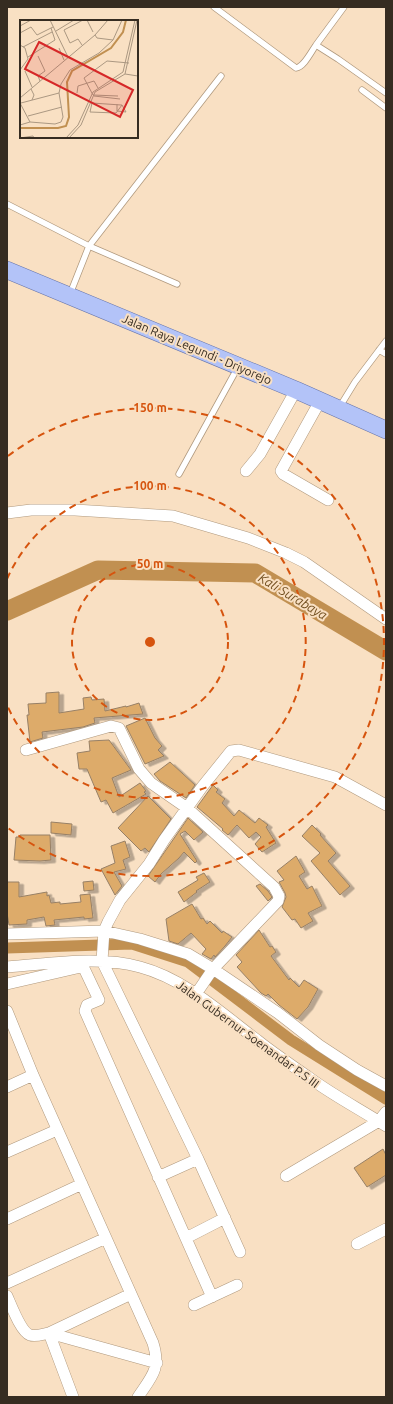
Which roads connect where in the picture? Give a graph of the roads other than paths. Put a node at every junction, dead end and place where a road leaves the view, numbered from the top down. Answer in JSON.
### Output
{"nodes":[{"id":1,"x":214,"y":7,"type":"edge"},
{"id":2,"x":344,"y":7,"type":"edge"},
{"id":3,"x":316,"y":45,"type":"junction"},
{"id":4,"x":221,"y":76,"type":"dead end"},
{"id":5,"x":362,"y":90,"type":"dead end"},
{"id":6,"x":386,"y":93,"type":"edge"},
{"id":7,"x":386,"y":108,"type":"edge"},
{"id":8,"x":7,"y":204,"type":"edge"},
{"id":9,"x":89,"y":246,"type":"junction"},
{"id":10,"x":7,"y":270,"type":"edge"},
{"id":11,"x":177,"y":284,"type":"dead end"},
{"id":12,"x":72,"y":290,"type":"junction"},
{"id":13,"x":386,"y":341,"type":"edge"},
{"id":14,"x":379,"y":350,"type":"junction"},
{"id":15,"x":386,"y":354,"type":"edge"},
{"id":16,"x":238,"y":366,"type":"junction"},
{"id":17,"x":296,"y":390,"type":"junction"},
{"id":18,"x":320,"y":401,"type":"junction"},
{"id":19,"x":341,"y":404,"type":"junction"},
{"id":20,"x":386,"y":430,"type":"edge"},
{"id":21,"x":246,"y":471,"type":"dead end"},
{"id":22,"x":179,"y":474,"type":"dead end"},
{"id":23,"x":328,"y":500,"type":"dead end"},
{"id":24,"x":7,"y":513,"type":"edge"},
{"id":25,"x":386,"y":619,"type":"edge"},
{"id":26,"x":26,"y":750,"type":"dead end"},
{"id":27,"x":386,"y":806,"type":"edge"},
{"id":28,"x":187,"y":808,"type":"junction"},
{"id":29,"x":104,"y":933,"type":"junction"},
{"id":30,"x":7,"y":934,"type":"edge"},
{"id":31,"x":102,"y":958,"type":"junction"},
{"id":32,"x":83,"y":964,"type":"junction"},
{"id":33,"x":7,"y":966,"type":"edge"},
{"id":34,"x":211,"y":972,"type":"junction"},
{"id":35,"x":7,"y":984,"type":"edge"},
{"id":36,"x":198,"y":991,"type":"junction"},
{"id":37,"x":117,"y":992,"type":"junction"},
{"id":38,"x":99,"y":1000,"type":"junction"},
{"id":39,"x":8,"y":1018,"type":"edge"},
{"id":40,"x":33,"y":1075,"type":"junction"},
{"id":41,"x":386,"y":1086,"type":"edge"},
{"id":42,"x":7,"y":1087,"type":"edge"},
{"id":43,"x":383,"y":1119,"type":"edge"},
{"id":44,"x":57,"y":1130,"type":"junction"},
{"id":45,"x":7,"y":1152,"type":"edge"},
{"id":46,"x":198,"y":1159,"type":"junction"},
{"id":47,"x":286,"y":1176,"type":"dead end"},
{"id":48,"x":158,"y":1177,"type":"junction"},
{"id":49,"x":82,"y":1184,"type":"junction"},
{"id":50,"x":225,"y":1218,"type":"junction"},
{"id":51,"x":7,"y":1219,"type":"edge"},
{"id":52,"x":386,"y":1228,"type":"edge"},
{"id":53,"x":106,"y":1238,"type":"junction"},
{"id":54,"x":186,"y":1238,"type":"junction"},
{"id":55,"x":357,"y":1244,"type":"dead end"},
{"id":56,"x":240,"y":1252,"type":"dead end"},
{"id":57,"x":7,"y":1283,"type":"edge"},
{"id":58,"x":237,"y":1285,"type":"dead end"},
{"id":59,"x":131,"y":1294,"type":"junction"},
{"id":60,"x":7,"y":1296,"type":"edge"},
{"id":61,"x":212,"y":1297,"type":"junction"},
{"id":62,"x":194,"y":1305,"type":"dead end"},
{"id":63,"x":49,"y":1333,"type":"junction"},
{"id":64,"x":157,"y":1363,"type":"junction"},
{"id":65,"x":73,"y":1397,"type":"edge"},
{"id":66,"x":138,"y":1397,"type":"edge"}],
"edges":[{"from":1,"to":3,"type":"lane"},
{"from":2,"to":3,"type":"lane"},
{"from":3,"to":6,"type":"lane"},
{"from":4,"to":9,"type":"lane"},
{"from":5,"to":7,"type":"lane"},
{"from":8,"to":9,"type":"lane"},
{"from":9,"to":11,"type":"lane"},
{"from":9,"to":12,"type":"lane"},
{"from":10,"to":12,"type":"main road","name":"Jalan Raya Legundi - Driyorejo"},
{"from":12,"to":16,"type":"main road","name":"Jalan Raya Legundi - Driyorejo"},
{"from":13,"to":14,"type":"lane"},
{"from":14,"to":15,"type":"lane"},
{"from":14,"to":19,"type":"lane"},
{"from":16,"to":17,"type":"main road","name":"Jalan Raya Legundi - Driyorejo"},
{"from":16,"to":22,"type":"lane"},
{"from":17,"to":18,"type":"main road","name":"Jalan Raya Legundi - Driyorejo"},
{"from":17,"to":21,"type":"street"},
{"from":18,"to":19,"type":"main road","name":"Jalan Raya Legundi - Driyorejo"},
{"from":18,"to":23,"type":"street"},
{"from":19,"to":20,"type":"main road","name":"Jalan Raya Legundi - Driyorejo"},
{"from":24,"to":25,"type":"street"},
{"from":26,"to":28,"type":"street"},
{"from":27,"to":28,"type":"street"},
{"from":28,"to":29,"type":"street"},
{"from":28,"to":34,"type":"street"},
{"from":29,"to":30,"type":"street"},
{"from":29,"to":31,"type":"street"},
{"from":29,"to":34,"type":"street"},
{"from":31,"to":32,"type":"street","name":"Jalan Gubernur Soenandar P.S III"},
{"from":31,"to":36,"type":"street","name":"Jalan Gubernur Soenandar P.S III"},
{"from":31,"to":37,"type":"street"},
{"from":32,"to":33,"type":"street","name":"Jalan Gubernur Soenandar P.S III"},
{"from":32,"to":35,"type":"street"},
{"from":32,"to":38,"type":"street"},
{"from":34,"to":36,"type":"street"},
{"from":34,"to":41,"type":"street"},
{"from":36,"to":43,"type":"street","name":"Jalan Gubernur Soenandar P.S III"},
{"from":37,"to":38,"type":"street"},
{"from":37,"to":46,"type":"street"},
{"from":38,"to":48,"type":"street"},
{"from":39,"to":40,"type":"street"},
{"from":40,"to":42,"type":"street"},
{"from":40,"to":44,"type":"street"},
{"from":43,"to":47,"type":"street"},
{"from":44,"to":45,"type":"street"},
{"from":44,"to":49,"type":"street"},
{"from":46,"to":48,"type":"street"},
{"from":46,"to":50,"type":"street"},
{"from":48,"to":54,"type":"street"},
{"from":49,"to":51,"type":"street"},
{"from":49,"to":53,"type":"street"},
{"from":50,"to":54,"type":"street"},
{"from":50,"to":56,"type":"street"},
{"from":52,"to":55,"type":"street"},
{"from":53,"to":57,"type":"street"},
{"from":53,"to":59,"type":"street"},
{"from":54,"to":61,"type":"street"},
{"from":58,"to":61,"type":"street"},
{"from":59,"to":63,"type":"street"},
{"from":59,"to":64,"type":"street"},
{"from":60,"to":63,"type":"street"},
{"from":61,"to":62,"type":"street"},
{"from":63,"to":64,"type":"street"},
{"from":63,"to":65,"type":"street"},
{"from":64,"to":66,"type":"street"}]}
